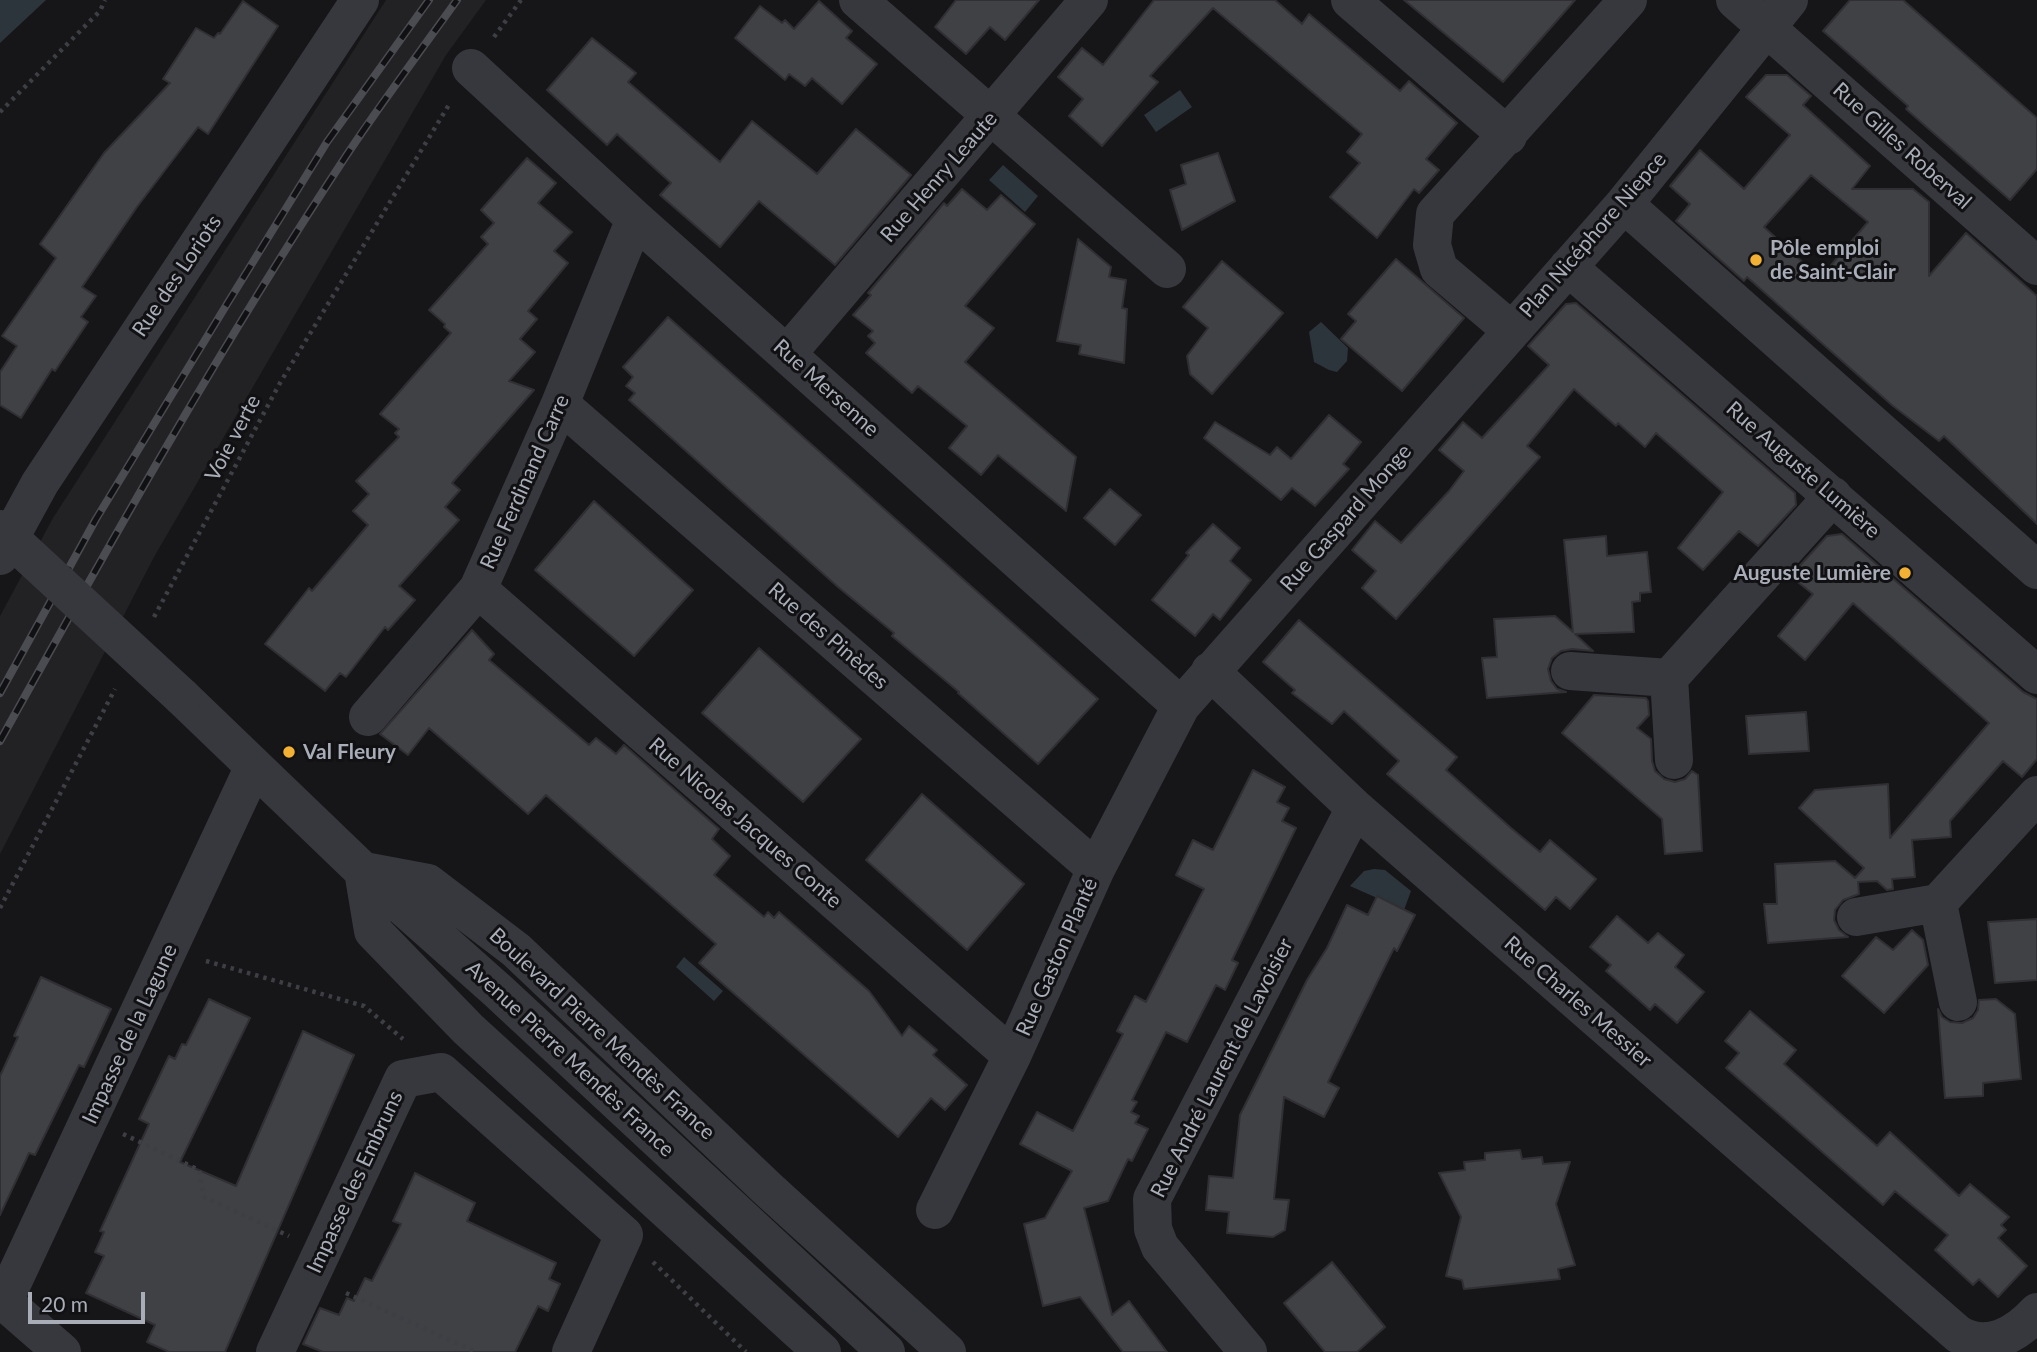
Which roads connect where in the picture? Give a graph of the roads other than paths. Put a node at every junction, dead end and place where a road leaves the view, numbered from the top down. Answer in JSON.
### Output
{"nodes":[{"id":1,"x":360,"y":0,"type":"edge"},
{"id":2,"x":858,"y":0,"type":"edge"},
{"id":3,"x":1089,"y":0,"type":"edge"},
{"id":4,"x":1350,"y":0,"type":"edge"},
{"id":5,"x":1628,"y":0,"type":"edge"},
{"id":6,"x":1735,"y":0,"type":"edge"},
{"id":7,"x":1778,"y":13,"type":"edge"},
{"id":8,"x":471,"y":68,"type":"road end"},
{"id":9,"x":991,"y":116,"type":"junction"},
{"id":10,"x":1508,"y":136,"type":"junction"},
{"id":11,"x":1624,"y":204,"type":"junction"},
{"id":12,"x":635,"y":219,"type":"junction"},
{"id":13,"x":2037,"y":266,"type":"edge"},
{"id":14,"x":1568,"y":267,"type":"junction"},
{"id":15,"x":1167,"y":269,"type":"dead end"},
{"id":16,"x":1511,"y":330,"type":"junction"},
{"id":17,"x":787,"y":354,"type":"junction"},
{"id":18,"x":560,"y":404,"type":"junction"},
{"id":19,"x":1833,"y":496,"type":"junction"},
{"id":20,"x":0,"y":530,"type":"edge"},
{"id":21,"x":0,"y":556,"type":"edge"},
{"id":22,"x":2037,"y":569,"type":"edge"},
{"id":23,"x":478,"y":589,"type":"junction"},
{"id":24,"x":1210,"y":671,"type":"junction"},
{"id":25,"x":1570,"y":671,"type":"dead end"},
{"id":26,"x":2037,"y":675,"type":"edge"},
{"id":27,"x":1669,"y":678,"type":"junction"},
{"id":28,"x":1181,"y":706,"type":"junction"},
{"id":29,"x":368,"y":718,"type":"dead end"},
{"id":30,"x":1674,"y":760,"type":"dead end"},
{"id":31,"x":254,"y":766,"type":"junction"},
{"id":32,"x":2037,"y":795,"type":"edge"},
{"id":33,"x":1355,"y":808,"type":"junction"},
{"id":34,"x":1096,"y":869,"type":"junction"},
{"id":35,"x":363,"y":871,"type":"junction"},
{"id":36,"x":1938,"y":903,"type":"junction"},
{"id":37,"x":1856,"y":917,"type":"dead end"},
{"id":38,"x":1958,"y":1002,"type":"dead end"},
{"id":39,"x":1012,"y":1056,"type":"junction"},
{"id":40,"x":935,"y":1210,"type":"dead end"},
{"id":41,"x":2,"y":1300,"type":"edge"},
{"id":42,"x":2037,"y":1312,"type":"edge"},
{"id":43,"x":62,"y":1352,"type":"edge"},
{"id":44,"x":275,"y":1352,"type":"edge"},
{"id":45,"x":570,"y":1352,"type":"edge"},
{"id":46,"x":822,"y":1352,"type":"edge"},
{"id":47,"x":886,"y":1352,"type":"edge"},
{"id":48,"x":947,"y":1352,"type":"edge"},
{"id":49,"x":1248,"y":1352,"type":"edge"}],
"edges":[{"from":1,"to":21,"type":"street","name":"Rue des Loriots"},
{"from":2,"to":9,"type":"street"},
{"from":3,"to":9,"type":"street","name":"Rue Henry Leaute"},
{"from":4,"to":10,"type":"street"},
{"from":5,"to":10,"type":"street","name":"Plan Nicéphore Niepce"},
{"from":6,"to":7,"type":"street"},
{"from":7,"to":11,"type":"street","name":"Plan Nicéphore Niepce"},
{"from":7,"to":13,"type":"street","name":"Rue Gilles Roberval"},
{"from":8,"to":12,"type":"street","name":"Rue Mersenne"},
{"from":9,"to":15,"type":"street"},
{"from":9,"to":17,"type":"street","name":"Rue Henry Leaute"},
{"from":10,"to":16,"type":"street","name":"Plan Nicéphore Niepce"},
{"from":11,"to":14,"type":"street","name":"Plan Nicéphore Niepce"},
{"from":11,"to":22,"type":"street"},
{"from":12,"to":17,"type":"street","name":"Rue Mersenne"},
{"from":12,"to":18,"type":"street","name":"Rue Ferdinand Carre"},
{"from":14,"to":16,"type":"street","name":"Plan Nicéphore Niepce"},
{"from":14,"to":19,"type":"street","name":"Rue Auguste Lumière"},
{"from":16,"to":24,"type":"street","name":"Rue Gaspard Monge"},
{"from":17,"to":28,"type":"street","name":"Rue Mersenne"},
{"from":18,"to":23,"type":"street","name":"Rue Ferdinand Carre"},
{"from":18,"to":34,"type":"street","name":"Rue des Pinèdes"},
{"from":19,"to":26,"type":"street","name":"Rue Auguste Lumière"},
{"from":19,"to":27,"type":"street"},
{"from":20,"to":31,"type":"street","bridge":true},
{"from":23,"to":29,"type":"street","name":"Rue Ferdinand Carre"},
{"from":23,"to":39,"type":"street","name":"Rue Nicolas Jacques Conte"},
{"from":24,"to":28,"type":"street","name":"Rue Gaspard Monge"},
{"from":24,"to":33,"type":"street","name":"Rue Charles Messier"},
{"from":25,"to":27,"type":"street"},
{"from":27,"to":30,"type":"street"},
{"from":28,"to":34,"type":"street","name":"Rue Gaston Planté"},
{"from":31,"to":35,"type":"street","name":"Avenue Pierre Mendès France"},
{"from":31,"to":41,"type":"street","name":"Impasse de la Lagune"},
{"from":32,"to":36,"type":"street"},
{"from":33,"to":42,"type":"street","name":"Rue Charles Messier"},
{"from":33,"to":49,"type":"street","name":"Rue André Laurent de Lavoisier"},
{"from":34,"to":39,"type":"street","name":"Rue Gaston Planté"},
{"from":35,"to":46,"type":"street"},
{"from":35,"to":47,"type":"street","name":"Avenue Pierre Mendès France"},
{"from":35,"to":48,"type":"street","name":"Boulevard Pierre Mendès France"},
{"from":36,"to":37,"type":"street"},
{"from":36,"to":38,"type":"street"},
{"from":39,"to":40,"type":"street","name":"Rue Gaston Planté"},
{"from":41,"to":43,"type":"street"},
{"from":44,"to":45,"type":"street","name":"Impasse des Embruns"}]}
